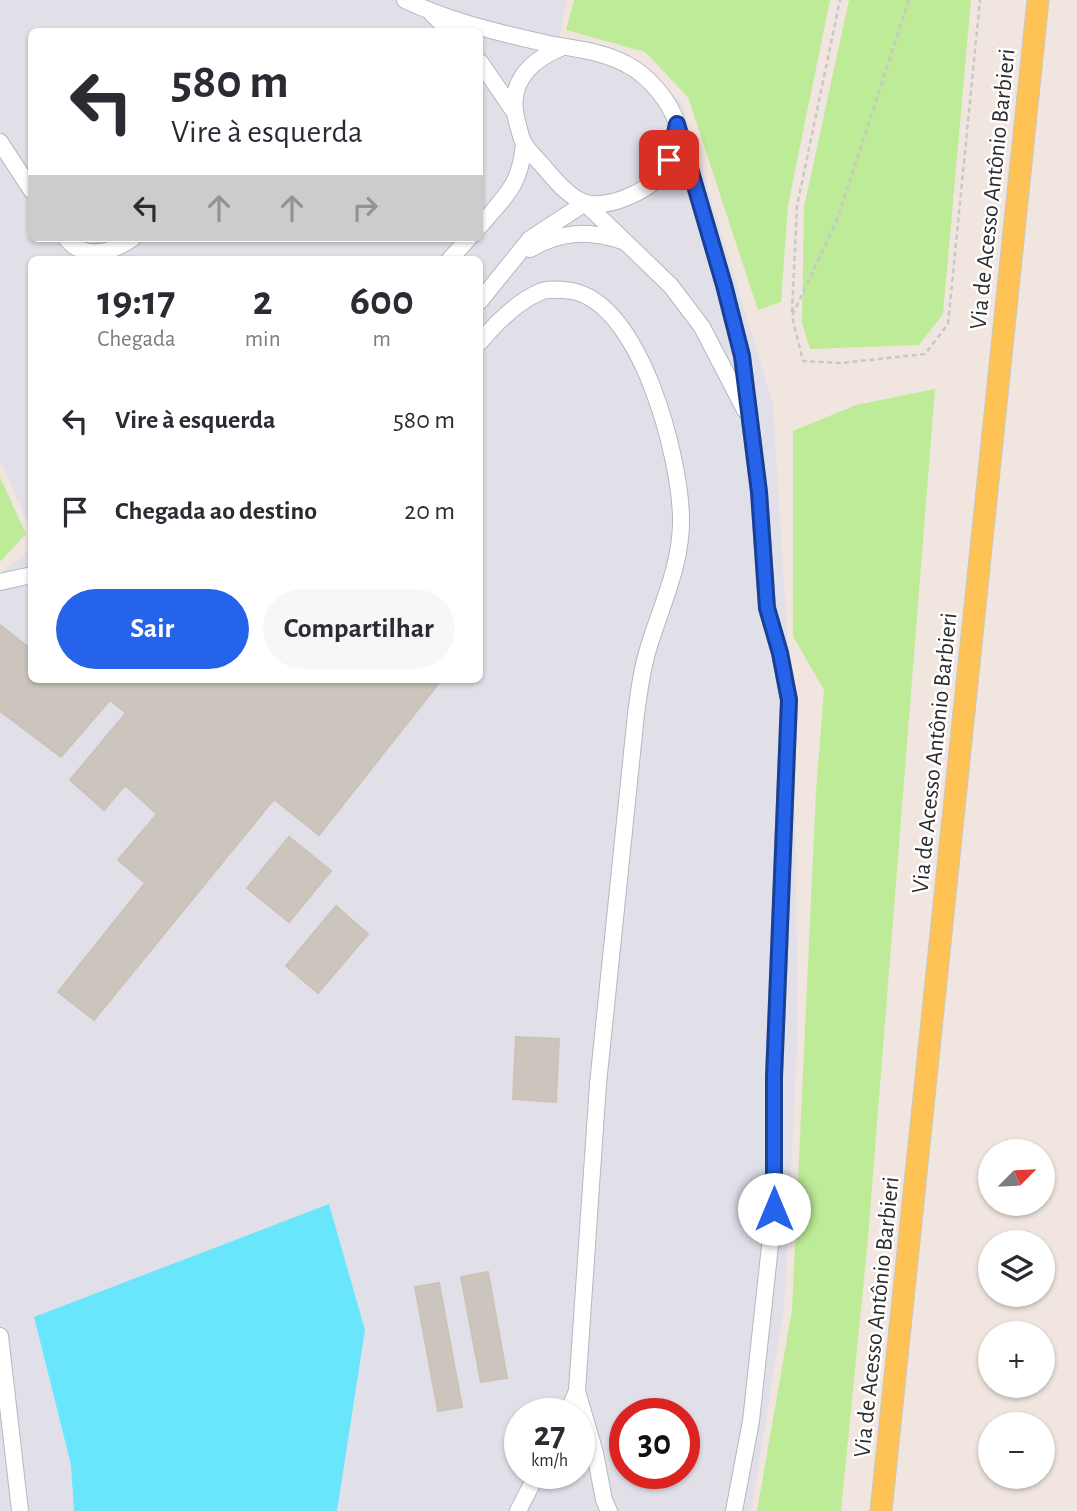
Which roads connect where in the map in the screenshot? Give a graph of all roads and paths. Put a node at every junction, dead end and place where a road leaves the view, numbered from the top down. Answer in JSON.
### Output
{"nodes":[{"id":1,"x":405,"y":0,"type":"edge"},
{"id":2,"x":840,"y":0,"type":"edge"},
{"id":3,"x":909,"y":0,"type":"edge"},
{"id":4,"x":980,"y":0,"type":"edge"},
{"id":5,"x":1038,"y":0,"type":"edge"},
{"id":6,"x":430,"y":12,"type":"junction"},
{"id":7,"x":447,"y":28,"type":"edge"},
{"id":8,"x":563,"y":47,"type":"junction"},
{"id":9,"x":483,"y":66,"type":"edge"},
{"id":10,"x":513,"y":110,"type":"junction"},
{"id":11,"x":677,"y":124,"type":"junction"},
{"id":12,"x":0,"y":142,"type":"edge"},
{"id":13,"x":524,"y":144,"type":"junction"},
{"id":14,"x":28,"y":185,"type":"edge"},
{"id":15,"x":585,"y":203,"type":"junction"},
{"id":16,"x":483,"y":222,"type":"edge"},
{"id":17,"x":127,"y":242,"type":"edge"},
{"id":18,"x":465,"y":242,"type":"edge"},
{"id":19,"x":627,"y":243,"type":"junction"},
{"id":20,"x":72,"y":248,"type":"edge"},
{"id":21,"x":99,"y":256,"type":"edge"},
{"id":22,"x":453,"y":256,"type":"edge"},
{"id":23,"x":516,"y":257,"type":"junction"},
{"id":24,"x":483,"y":297,"type":"edge"},
{"id":25,"x":792,"y":316,"type":"junction"},
{"id":26,"x":483,"y":338,"type":"edge"},
{"id":27,"x":751,"y":421,"type":"junction"},
{"id":28,"x":28,"y":576,"type":"edge"},
{"id":29,"x":0,"y":582,"type":"edge"},
{"id":30,"x":0,"y":1336,"type":"edge"},
{"id":31,"x":577,"y":1391,"type":"junction"},
{"id":32,"x":574,"y":1398,"type":"edge"},
{"id":33,"x":529,"y":1489,"type":"edge"},
{"id":34,"x":604,"y":1507,"type":"edge"},
{"id":35,"x":20,"y":1511,"type":"edge"},
{"id":36,"x":518,"y":1511,"type":"edge"},
{"id":37,"x":734,"y":1511,"type":"edge"},
{"id":38,"x":881,"y":1511,"type":"edge"}],
"edges":[{"from":1,"to":6,"type":"street"},
{"from":2,"to":25,"type":"path"},
{"from":3,"to":25,"type":"path"},
{"from":4,"to":25,"type":"path"},
{"from":5,"to":38,"type":"main road","name":"Via de Acesso Antônio Barbieri"},
{"from":6,"to":7,"type":"street"},
{"from":6,"to":8,"type":"street"},
{"from":8,"to":10,"type":"street"},
{"from":8,"to":11,"type":"street"},
{"from":9,"to":10,"type":"street"},
{"from":10,"to":13,"type":"street"},
{"from":11,"to":15,"type":"street"},
{"from":11,"to":27,"type":"street"},
{"from":12,"to":14,"type":"street"},
{"from":13,"to":15,"type":"street"},
{"from":13,"to":16,"type":"street"},
{"from":15,"to":19,"type":"street"},
{"from":15,"to":23,"type":"street"},
{"from":17,"to":21,"type":"street"},
{"from":18,"to":22,"type":"street"},
{"from":19,"to":23,"type":"street"},
{"from":19,"to":27,"type":"street"},
{"from":20,"to":21,"type":"street"},
{"from":23,"to":24,"type":"street"},
{"from":26,"to":31,"type":"street"},
{"from":27,"to":37,"type":"street"},
{"from":28,"to":29,"type":"street"},
{"from":30,"to":35,"type":"street"},
{"from":31,"to":32,"type":"street"},
{"from":31,"to":34,"type":"street"},
{"from":33,"to":36,"type":"street"}]}
